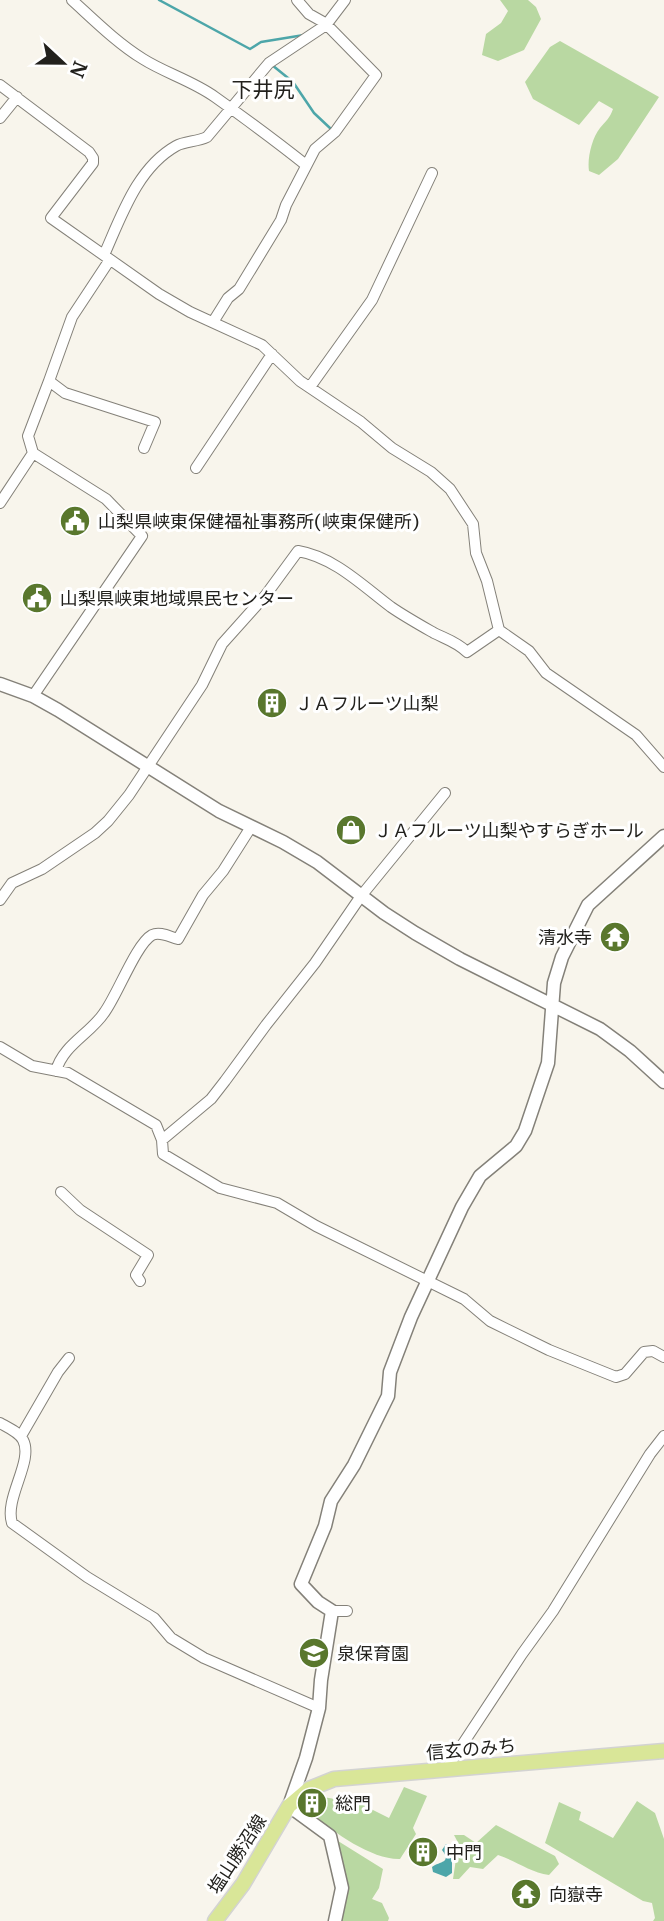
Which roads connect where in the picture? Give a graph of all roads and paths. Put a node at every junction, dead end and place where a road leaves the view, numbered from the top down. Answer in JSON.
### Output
{"nodes":[{"id":1,"x":72,"y":0,"type":"edge"},
{"id":2,"x":298,"y":0,"type":"edge"},
{"id":3,"x":345,"y":0,"type":"edge"},
{"id":4,"x":323,"y":22,"type":"junction"},
{"id":5,"x":0,"y":85,"type":"edge"},
{"id":6,"x":17,"y":97,"type":"junction"},
{"id":7,"x":229,"y":109,"type":"junction"},
{"id":8,"x":0,"y":118,"type":"edge"},
{"id":9,"x":306,"y":165,"type":"junction"},
{"id":10,"x":432,"y":173,"type":"dead end"},
{"id":11,"x":106,"y":258,"type":"junction"},
{"id":12,"x":213,"y":322,"type":"junction"},
{"id":13,"x":272,"y":354,"type":"junction"},
{"id":14,"x":49,"y":381,"type":"junction"},
{"id":15,"x":310,"y":387,"type":"junction"},
{"id":16,"x":144,"y":448,"type":"dead end"},
{"id":17,"x":33,"y":453,"type":"junction"},
{"id":18,"x":196,"y":468,"type":"dead end"},
{"id":19,"x":0,"y":503,"type":"edge"},
{"id":20,"x":499,"y":630,"type":"junction"},
{"id":21,"x":0,"y":684,"type":"edge"},
{"id":22,"x":33,"y":696,"type":"junction"},
{"id":23,"x":148,"y":766,"type":"junction"},
{"id":24,"x":664,"y":766,"type":"edge"},
{"id":25,"x":445,"y":793,"type":"dead end"},
{"id":26,"x":251,"y":827,"type":"junction"},
{"id":27,"x":664,"y":836,"type":"edge"},
{"id":28,"x":361,"y":896,"type":"junction"},
{"id":29,"x":0,"y":900,"type":"edge"},
{"id":30,"x":552,"y":1004,"type":"junction"},
{"id":31,"x":0,"y":1047,"type":"edge"},
{"id":32,"x":56,"y":1071,"type":"junction"},
{"id":33,"x":664,"y":1082,"type":"edge"},
{"id":34,"x":162,"y":1140,"type":"junction"},
{"id":35,"x":61,"y":1192,"type":"dead end"},
{"id":36,"x":140,"y":1281,"type":"dead end"},
{"id":37,"x":426,"y":1282,"type":"junction"},
{"id":38,"x":664,"y":1357,"type":"edge"},
{"id":39,"x":69,"y":1358,"type":"dead end"},
{"id":40,"x":0,"y":1423,"type":"edge"},
{"id":41,"x":21,"y":1436,"type":"junction"},
{"id":42,"x":664,"y":1436,"type":"edge"},
{"id":43,"x":332,"y":1611,"type":"junction"},
{"id":44,"x":347,"y":1611,"type":"dead end"},
{"id":45,"x":319,"y":1708,"type":"junction"},
{"id":46,"x":664,"y":1751,"type":"edge"},
{"id":47,"x":444,"y":1771,"type":"junction"},
{"id":48,"x":289,"y":1806,"type":"junction"},
{"id":49,"x":215,"y":1921,"type":"edge"},
{"id":50,"x":335,"y":1921,"type":"edge"}],
"edges":[{"from":1,"to":7,"type":"street"},
{"from":2,"to":4,"type":"street"},
{"from":3,"to":4,"type":"street"},
{"from":4,"to":7,"type":"street"},
{"from":4,"to":9,"type":"street"},
{"from":5,"to":6,"type":"street"},
{"from":6,"to":8,"type":"street"},
{"from":6,"to":11,"type":"street"},
{"from":7,"to":9,"type":"street"},
{"from":7,"to":11,"type":"street"},
{"from":9,"to":12,"type":"street"},
{"from":10,"to":15,"type":"street"},
{"from":11,"to":12,"type":"street"},
{"from":11,"to":14,"type":"street"},
{"from":12,"to":13,"type":"street"},
{"from":13,"to":15,"type":"street"},
{"from":13,"to":18,"type":"street"},
{"from":14,"to":16,"type":"street"},
{"from":14,"to":17,"type":"street"},
{"from":15,"to":20,"type":"street"},
{"from":17,"to":19,"type":"street"},
{"from":17,"to":22,"type":"street"},
{"from":20,"to":23,"type":"street"},
{"from":20,"to":24,"type":"street"},
{"from":21,"to":22,"type":"street"},
{"from":22,"to":23,"type":"street"},
{"from":23,"to":26,"type":"street"},
{"from":23,"to":29,"type":"street"},
{"from":25,"to":28,"type":"street"},
{"from":26,"to":28,"type":"street"},
{"from":26,"to":32,"type":"street"},
{"from":27,"to":30,"type":"street"},
{"from":28,"to":30,"type":"street"},
{"from":28,"to":34,"type":"street"},
{"from":30,"to":33,"type":"street"},
{"from":30,"to":37,"type":"street"},
{"from":31,"to":32,"type":"street"},
{"from":32,"to":34,"type":"street"},
{"from":34,"to":37,"type":"street"},
{"from":35,"to":36,"type":"street"},
{"from":37,"to":38,"type":"street"},
{"from":37,"to":43,"type":"street"},
{"from":39,"to":41,"type":"street"},
{"from":40,"to":41,"type":"street"},
{"from":41,"to":45,"type":"street"},
{"from":42,"to":47,"type":"street"},
{"from":43,"to":44,"type":"street"},
{"from":43,"to":45,"type":"street"},
{"from":45,"to":48,"type":"street"},
{"from":46,"to":47,"type":"main road","name":"信玄のみち"},
{"from":47,"to":48,"type":"main road","name":"信玄のみち"},
{"from":48,"to":49,"type":"main road","name":"塩山勝沼線"},
{"from":48,"to":50,"type":"street"}]}
